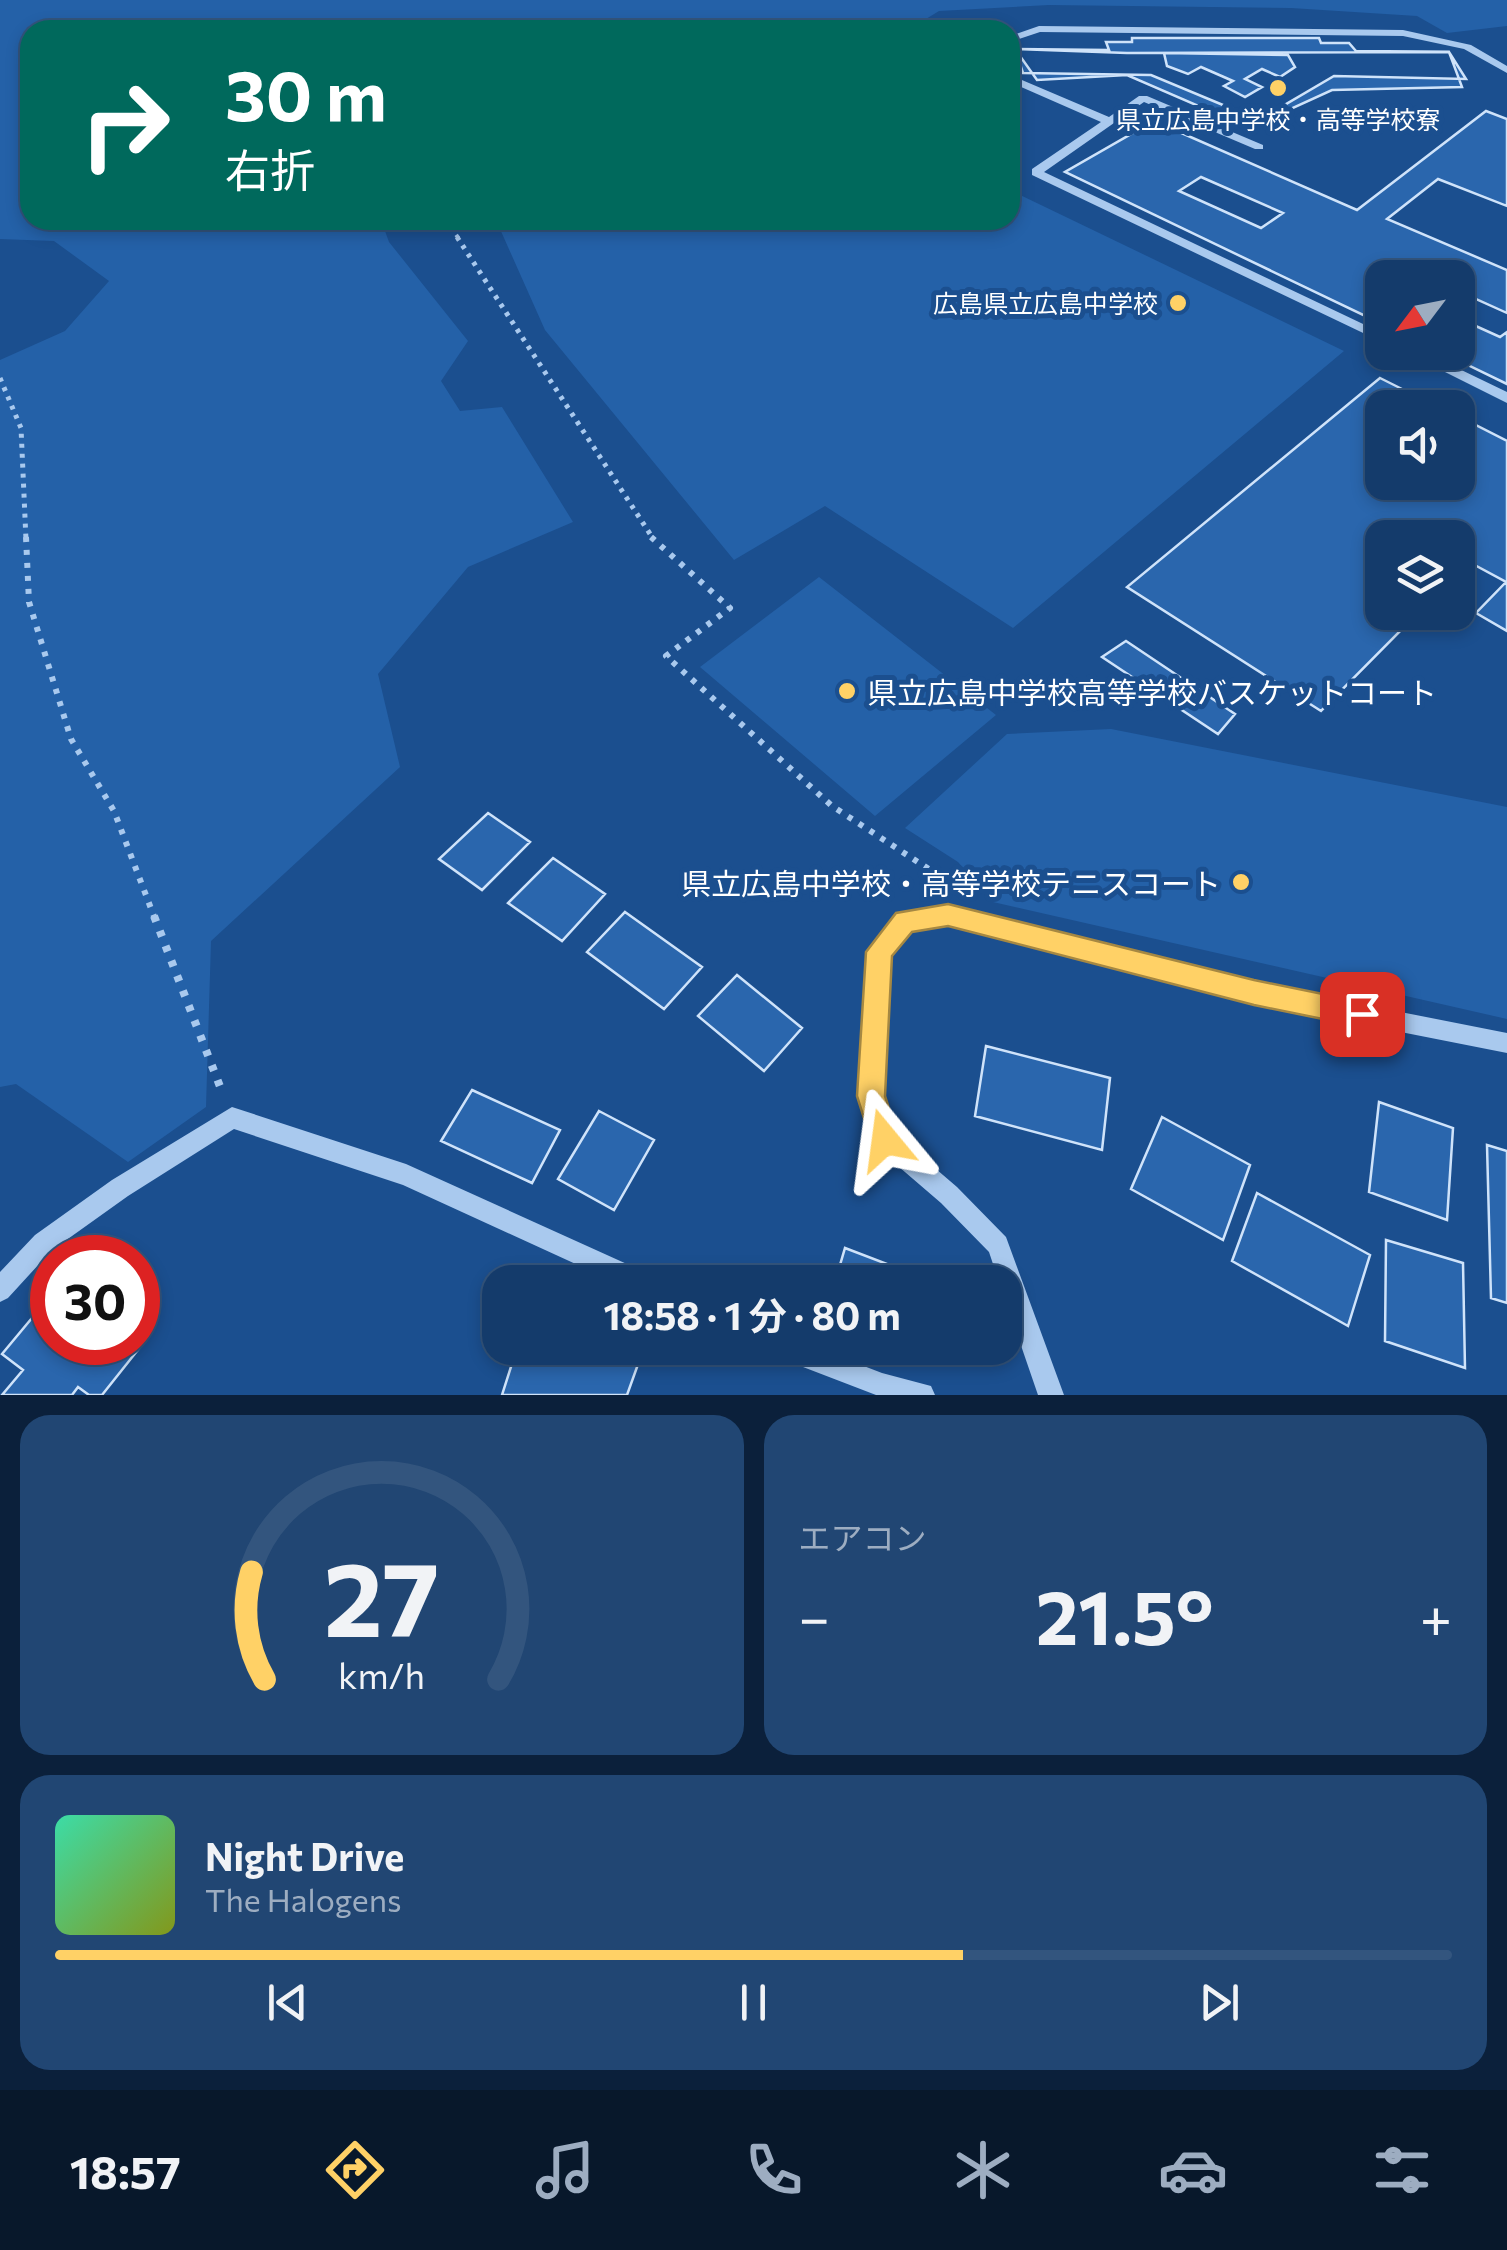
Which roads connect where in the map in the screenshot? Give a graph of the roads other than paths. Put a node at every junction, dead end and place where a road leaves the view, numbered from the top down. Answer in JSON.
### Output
{"nodes":[{"id":1,"x":1020,"y":35,"type":"edge"},
{"id":2,"x":1507,"y":70,"type":"edge"},
{"id":3,"x":1020,"y":82,"type":"edge"},
{"id":4,"x":1109,"y":122,"type":"junction"},
{"id":5,"x":1259,"y":147,"type":"dead end"},
{"id":6,"x":1365,"y":330,"type":"edge"},
{"id":7,"x":1449,"y":370,"type":"edge"},
{"id":8,"x":1507,"y":398,"type":"edge"},
{"id":9,"x":1507,"y":1043,"type":"edge"},
{"id":10,"x":605,"y":1265,"type":"edge"},
{"id":11,"x":0,"y":1290,"type":"edge"},
{"id":12,"x":830,"y":1365,"type":"edge"},
{"id":13,"x":922,"y":1395,"type":"edge"},
{"id":14,"x":1051,"y":1395,"type":"edge"}],
"edges":[{"from":1,"to":2,"type":"street"},
{"from":3,"to":4,"type":"street"},
{"from":4,"to":5,"type":"street"},
{"from":4,"to":6,"type":"street"},
{"from":7,"to":8,"type":"street"},
{"from":9,"to":14,"type":"street"},
{"from":10,"to":11,"type":"street"},
{"from":12,"to":13,"type":"street"}]}
